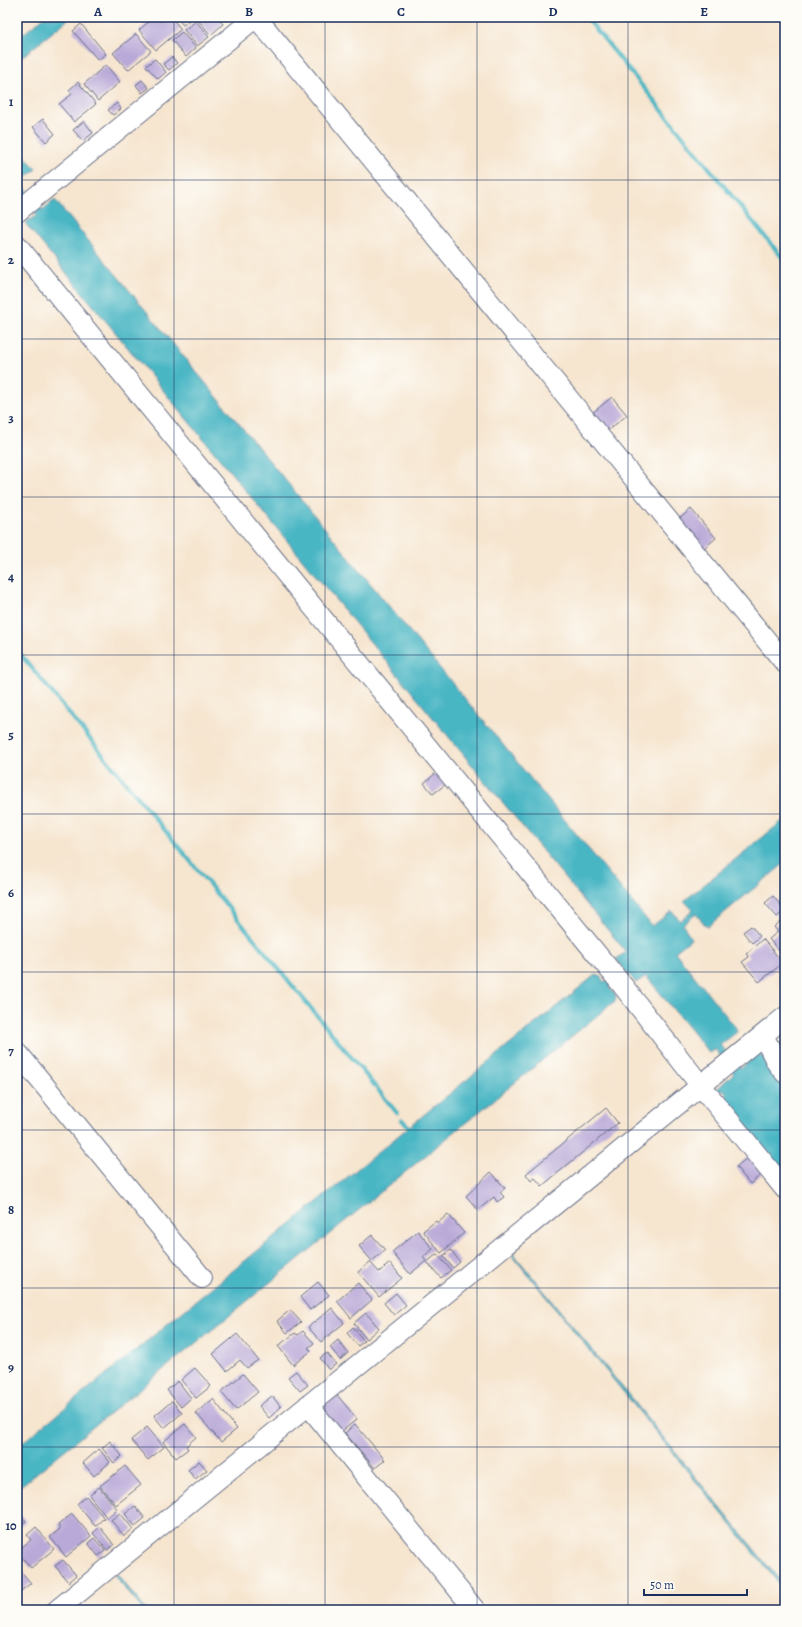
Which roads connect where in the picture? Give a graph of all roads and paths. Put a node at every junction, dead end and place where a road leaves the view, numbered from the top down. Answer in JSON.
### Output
{"nodes":[{"id":1,"x":256,"y":17,"type":"edge"},
{"id":2,"x":19,"y":210,"type":"edge"},
{"id":3,"x":17,"y":245,"type":"edge"},
{"id":4,"x":785,"y":663,"type":"edge"},
{"id":5,"x":785,"y":1017,"type":"edge"},
{"id":6,"x":763,"y":1035,"type":"junction"},
{"id":7,"x":17,"y":1052,"type":"edge"},
{"id":8,"x":785,"y":1074,"type":"edge"},
{"id":9,"x":701,"y":1086,"type":"junction"},
{"id":10,"x":785,"y":1189,"type":"edge"},
{"id":11,"x":202,"y":1278,"type":"dead end"},
{"id":12,"x":308,"y":1405,"type":"junction"},
{"id":13,"x":57,"y":1610,"type":"edge"},
{"id":14,"x":475,"y":1610,"type":"edge"}],
"edges":[{"from":1,"to":2,"type":"street"},
{"from":1,"to":4,"type":"street"},
{"from":3,"to":9,"type":"street"},
{"from":5,"to":6,"type":"street"},
{"from":6,"to":8,"type":"street"},
{"from":6,"to":9,"type":"street"},
{"from":7,"to":11,"type":"street"},
{"from":9,"to":10,"type":"street"},
{"from":9,"to":12,"type":"street"},
{"from":12,"to":13,"type":"street"},
{"from":12,"to":14,"type":"street"}]}
